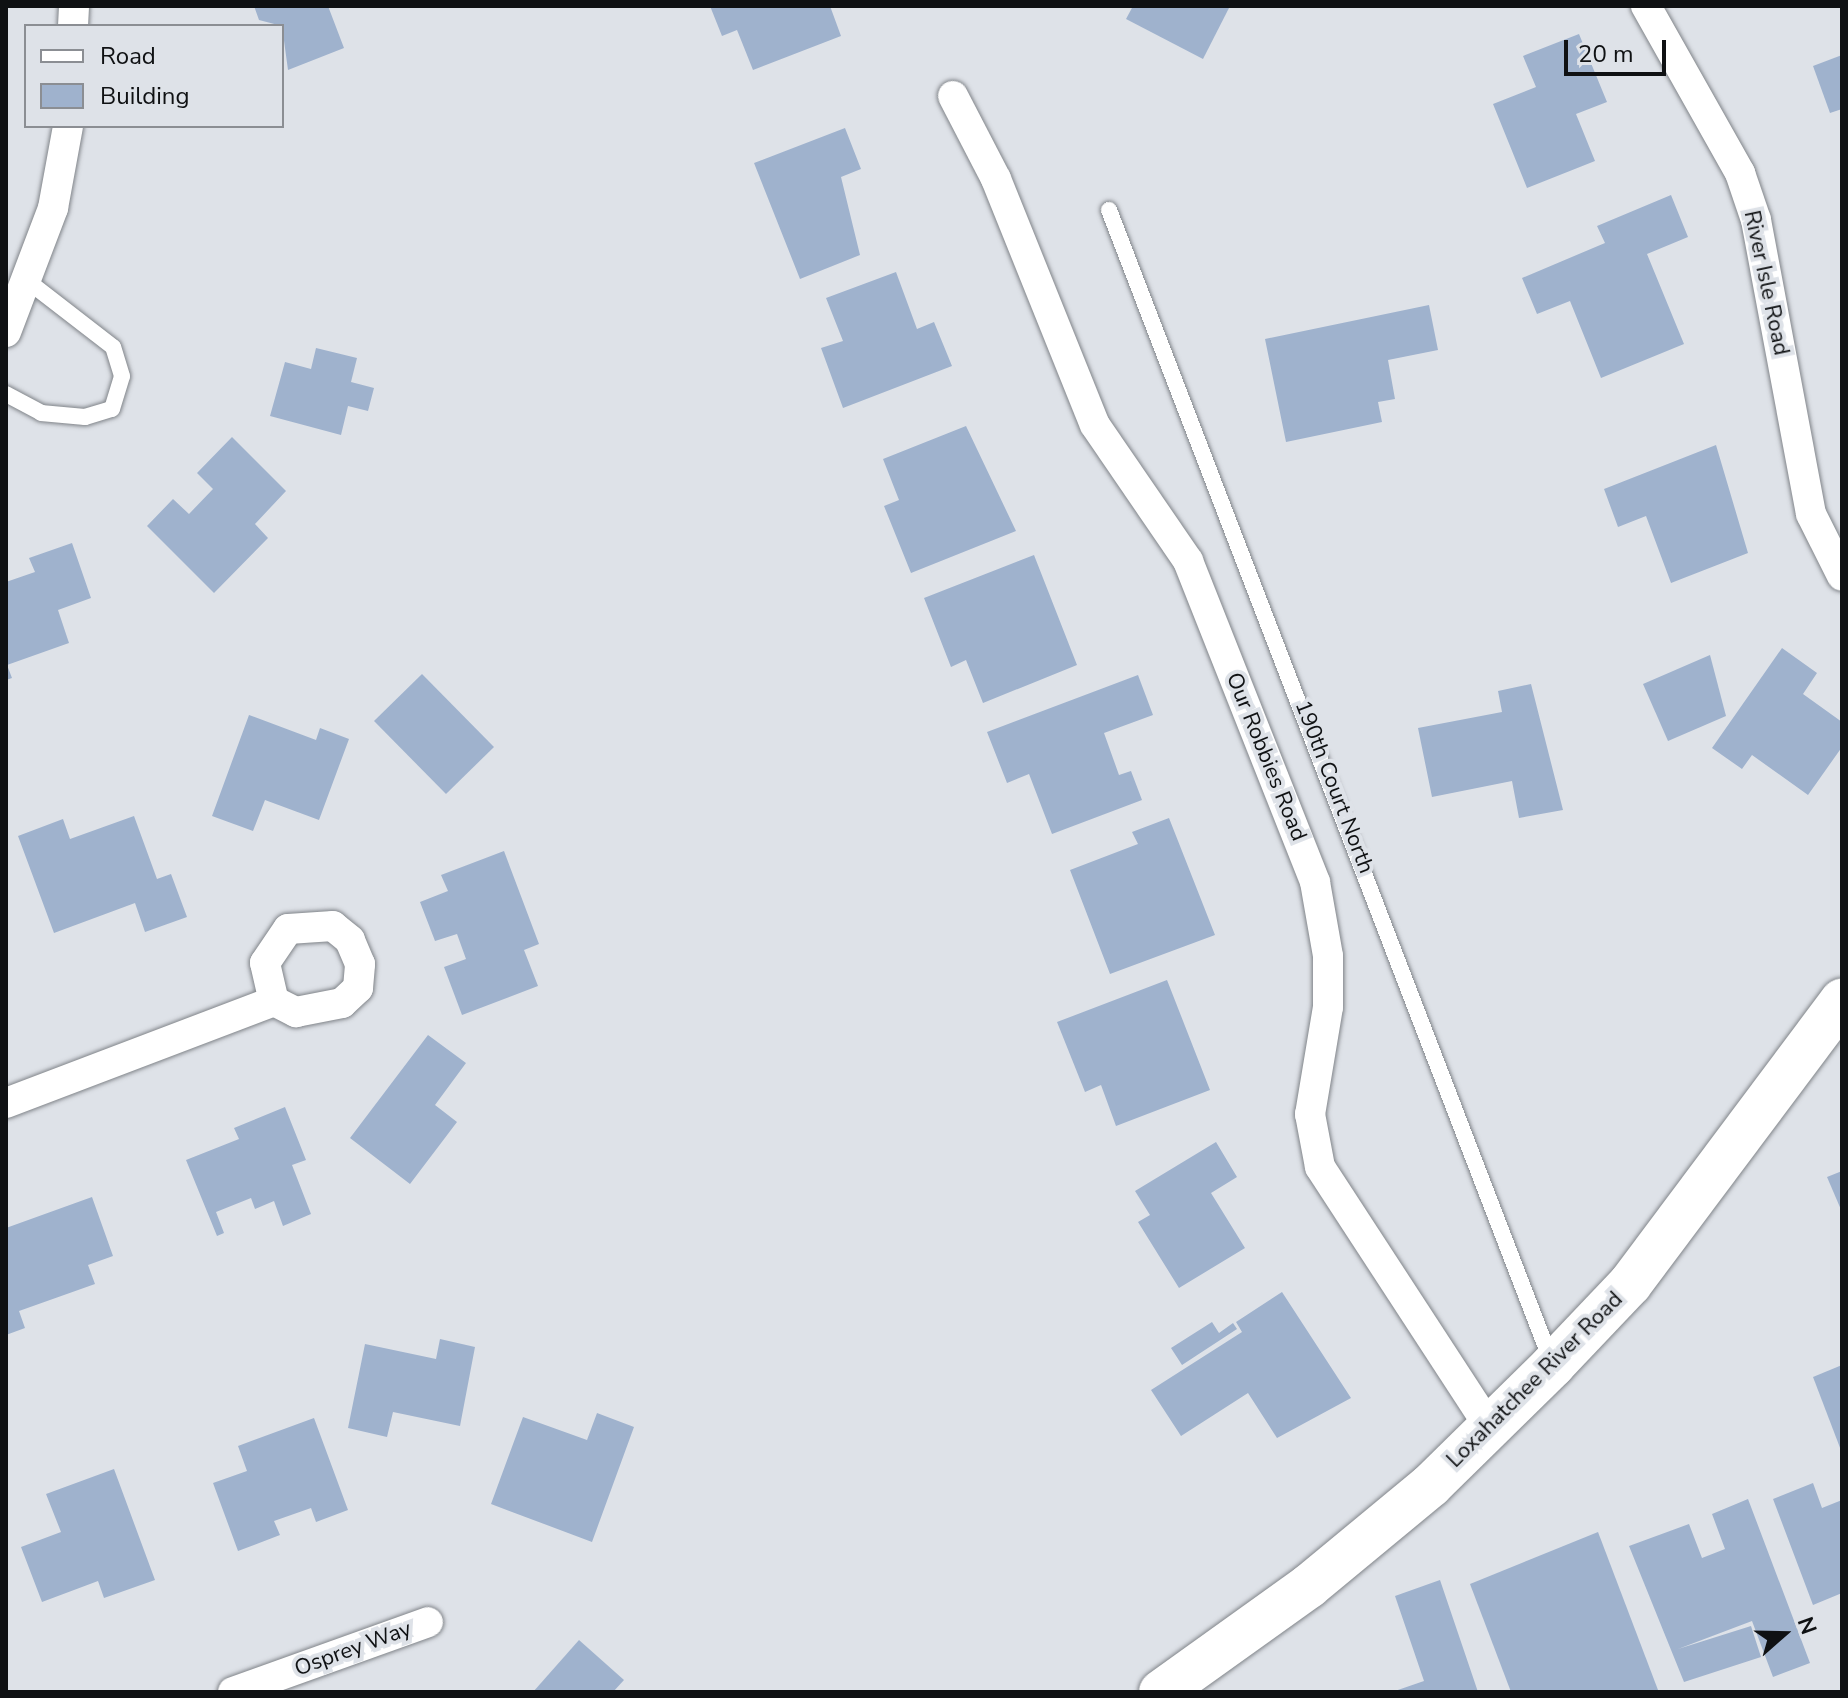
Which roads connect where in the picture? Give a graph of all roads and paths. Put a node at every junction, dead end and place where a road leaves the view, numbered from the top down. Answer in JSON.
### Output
{"nodes":[{"id":1,"x":1646,"y":6,"type":"edge"},
{"id":2,"x":953,"y":96,"type":"dead end"},
{"id":3,"x":68,"y":128,"type":"edge"},
{"id":4,"x":1109,"y":210,"type":"dead end"},
{"id":5,"x":29,"y":282,"type":"junction"},
{"id":6,"x":6,"y":332,"type":"edge"},
{"id":7,"x":6,"y":394,"type":"edge"},
{"id":8,"x":1842,"y":576,"type":"edge"},
{"id":9,"x":274,"y":1001,"type":"dead end"},
{"id":10,"x":1842,"y":1001,"type":"edge"},
{"id":11,"x":6,"y":1103,"type":"edge"},
{"id":12,"x":1553,"y":1365,"type":"junction"},
{"id":13,"x":1490,"y":1428,"type":"junction"},
{"id":14,"x":428,"y":1622,"type":"dead end"},
{"id":15,"x":233,"y":1692,"type":"edge"},
{"id":16,"x":1161,"y":1692,"type":"edge"}],
"edges":[{"from":1,"to":8,"type":"street","name":"River Isle Road"},
{"from":2,"to":13,"type":"street","name":"Our Robbies Road"},
{"from":3,"to":5,"type":"street"},
{"from":4,"to":12,"type":"lane","name":"190th Court North"},
{"from":5,"to":6,"type":"street"},
{"from":5,"to":7,"type":"lane"},
{"from":9,"to":11,"type":"street"},
{"from":10,"to":12,"type":"street","name":"Loxahatchee River Road"},
{"from":12,"to":13,"type":"street","name":"Loxahatchee River Road"},
{"from":13,"to":16,"type":"street","name":"Loxahatchee River Road"},
{"from":14,"to":15,"type":"street","name":"Osprey Way"}]}
